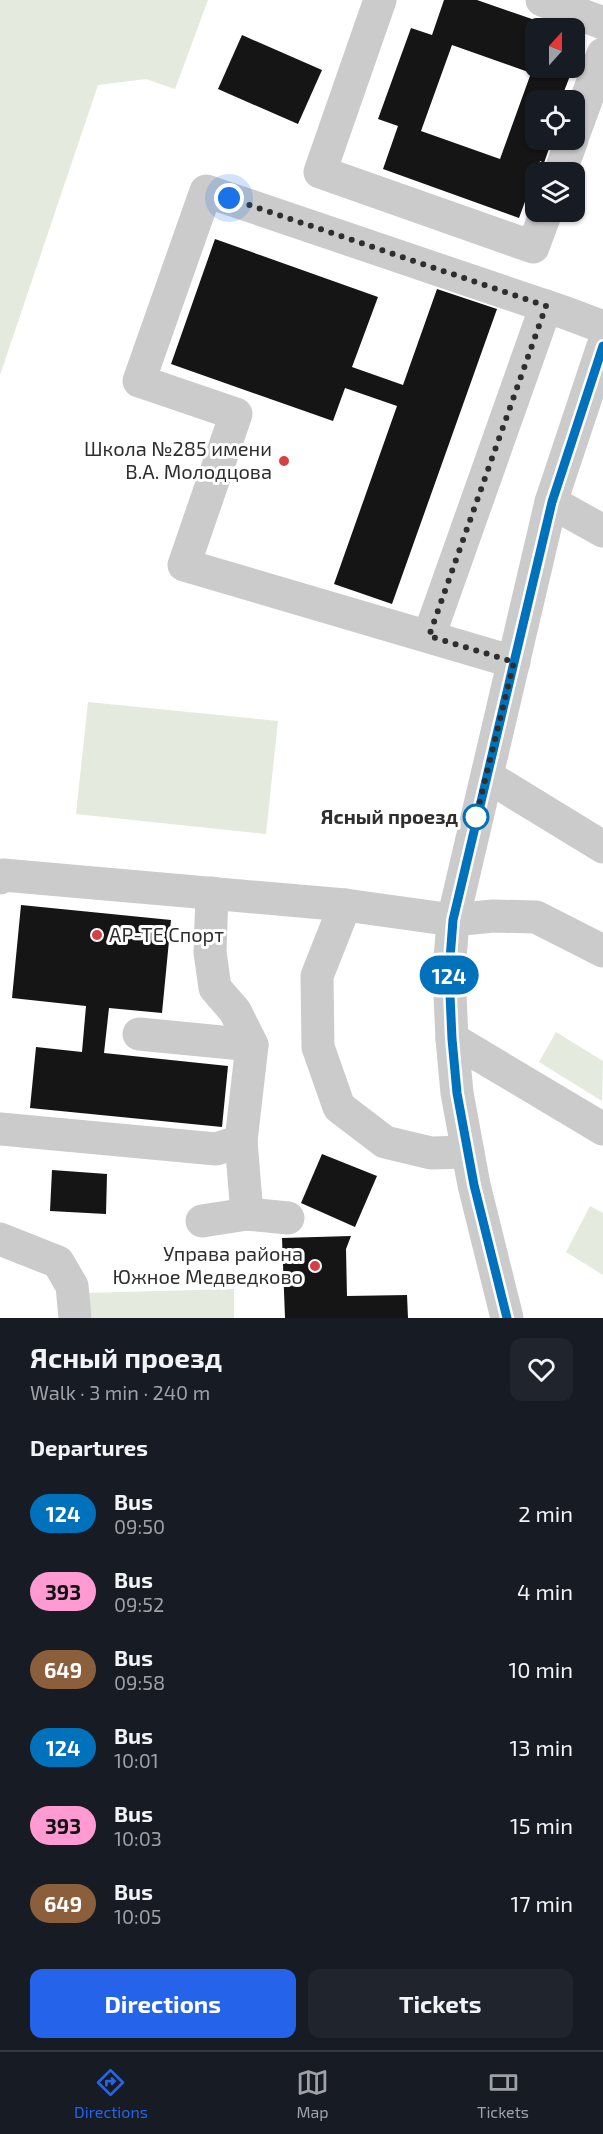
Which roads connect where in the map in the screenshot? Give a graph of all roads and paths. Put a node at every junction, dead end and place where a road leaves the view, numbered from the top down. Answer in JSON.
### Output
{"nodes":[{"id":1,"x":380,"y":0,"type":"edge"},
{"id":2,"x":542,"y":0,"type":"edge"},
{"id":3,"x":603,"y":23,"type":"edge"},
{"id":4,"x":603,"y":54,"type":"edge"},
{"id":5,"x":585,"y":103,"type":"edge"},
{"id":6,"x":542,"y":222,"type":"edge"},
{"id":7,"x":546,"y":306,"type":"junction"},
{"id":8,"x":603,"y":327,"type":"edge"},
{"id":9,"x":603,"y":346,"type":"edge"},
{"id":10,"x":552,"y":502,"type":"junction"},
{"id":11,"x":603,"y":531,"type":"edge"},
{"id":12,"x":429,"y":636,"type":"junction"},
{"id":13,"x":514,"y":662,"type":"junction"},
{"id":14,"x":487,"y":776,"type":"junction"},
{"id":15,"x":603,"y":847,"type":"edge"},
{"id":16,"x":0,"y":878,"type":"edge"},
{"id":17,"x":212,"y":893,"type":"junction"},
{"id":18,"x":345,"y":905,"type":"junction"},
{"id":19,"x":453,"y":920,"type":"junction"},
{"id":20,"x":603,"y":951,"type":"edge"},
{"id":21,"x":139,"y":1034,"type":"dead end"},
{"id":22,"x":452,"y":1039,"type":"junction"},
{"id":23,"x":252,"y":1046,"type":"junction"},
{"id":24,"x":0,"y":1129,"type":"edge"},
{"id":25,"x":603,"y":1129,"type":"edge"},
{"id":26,"x":241,"y":1142,"type":"junction"},
{"id":27,"x":468,"y":1152,"type":"junction"},
{"id":28,"x":247,"y":1214,"type":"junction"},
{"id":29,"x":288,"y":1218,"type":"dead end"},
{"id":30,"x":202,"y":1221,"type":"dead end"},
{"id":31,"x":0,"y":1239,"type":"edge"},
{"id":32,"x":75,"y":1318,"type":"edge"},
{"id":33,"x":507,"y":1318,"type":"edge"}],
"edges":[{"from":1,"to":6,"type":"street"},
{"from":2,"to":3,"type":"street"},
{"from":4,"to":5,"type":"street"},
{"from":7,"to":8,"type":"street"},
{"from":7,"to":12,"type":"street"},
{"from":7,"to":12,"type":"street"},
{"from":9,"to":10,"type":"street"},
{"from":10,"to":11,"type":"street"},
{"from":10,"to":13,"type":"street"},
{"from":12,"to":13,"type":"street"},
{"from":13,"to":14,"type":"street"},
{"from":14,"to":15,"type":"street"},
{"from":14,"to":19,"type":"street"},
{"from":16,"to":17,"type":"street"},
{"from":17,"to":18,"type":"street"},
{"from":17,"to":23,"type":"street"},
{"from":18,"to":19,"type":"street"},
{"from":18,"to":27,"type":"street"},
{"from":19,"to":20,"type":"street"},
{"from":19,"to":22,"type":"street"},
{"from":21,"to":23,"type":"street"},
{"from":22,"to":25,"type":"street"},
{"from":22,"to":27,"type":"street"},
{"from":23,"to":26,"type":"street"},
{"from":24,"to":26,"type":"street"},
{"from":26,"to":28,"type":"street"},
{"from":27,"to":33,"type":"street"},
{"from":28,"to":29,"type":"street"},
{"from":28,"to":30,"type":"street"},
{"from":31,"to":32,"type":"street"}]}
